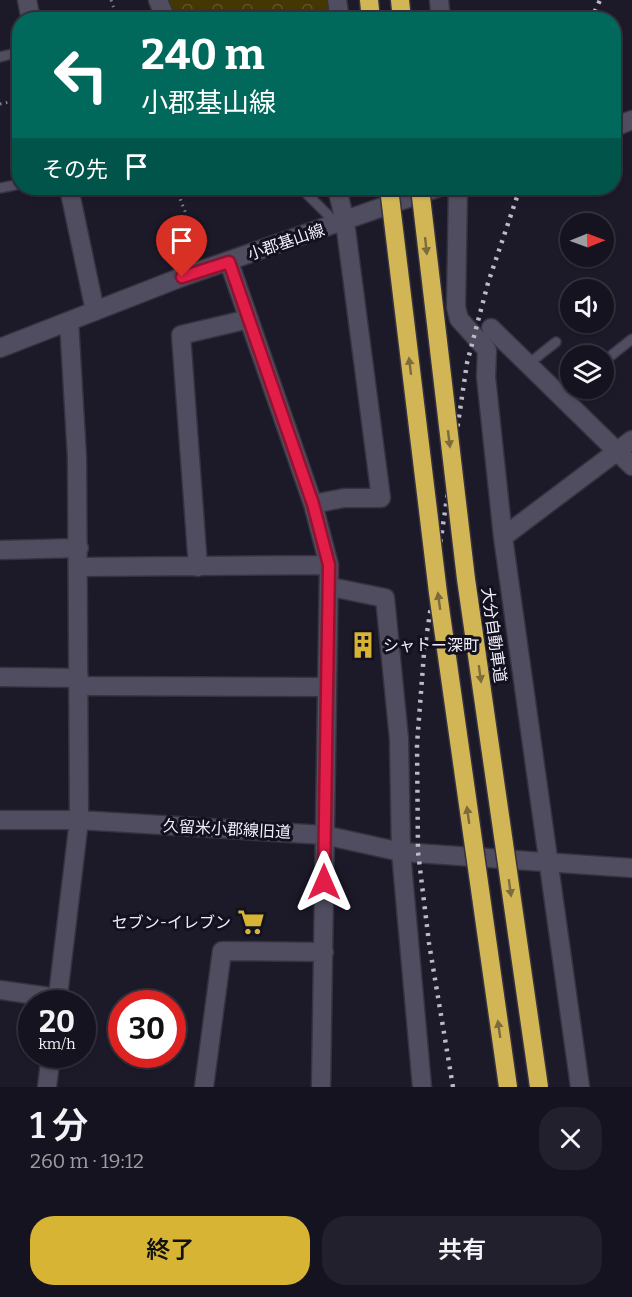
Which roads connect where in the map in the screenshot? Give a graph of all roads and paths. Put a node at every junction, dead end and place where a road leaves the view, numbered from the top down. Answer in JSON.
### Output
{"nodes":[{"id":1,"x":70,"y":195,"type":"edge"},
{"id":2,"x":179,"y":195,"type":"edge"},
{"id":3,"x":309,"y":195,"type":"edge"},
{"id":4,"x":337,"y":195,"type":"edge"},
{"id":5,"x":390,"y":195,"type":"edge"},
{"id":6,"x":418,"y":195,"type":"edge"},
{"id":7,"x":421,"y":195,"type":"edge"},
{"id":8,"x":458,"y":195,"type":"edge"},
{"id":9,"x":341,"y":223,"type":"junction"},
{"id":10,"x":229,"y":262,"type":"junction"},
{"id":11,"x":182,"y":277,"type":"junction"},
{"id":12,"x":95,"y":311,"type":"junction"},
{"id":13,"x":249,"y":319,"type":"junction"},
{"id":14,"x":69,"y":321,"type":"junction"},
{"id":15,"x":491,"y":328,"type":"dead end"},
{"id":16,"x":632,"y":339,"type":"edge"},
{"id":17,"x":556,"y":342,"type":"dead end"},
{"id":18,"x":0,"y":348,"type":"edge"},
{"id":19,"x":614,"y":353,"type":"edge"},
{"id":20,"x":527,"y":365,"type":"junction"},
{"id":21,"x":560,"y":389,"type":"edge"},
{"id":22,"x":570,"y":399,"type":"edge"},
{"id":23,"x":632,"y":440,"type":"edge"},
{"id":24,"x":616,"y":452,"type":"junction"},
{"id":25,"x":632,"y":466,"type":"edge"},
{"id":26,"x":313,"y":504,"type":"junction"},
{"id":27,"x":503,"y":537,"type":"junction"},
{"id":28,"x":0,"y":550,"type":"edge"},
{"id":29,"x":79,"y":558,"type":"junction"},
{"id":30,"x":329,"y":565,"type":"junction"},
{"id":31,"x":198,"y":567,"type":"junction"},
{"id":32,"x":331,"y":587,"type":"junction"},
{"id":33,"x":0,"y":676,"type":"edge"},
{"id":34,"x":79,"y":682,"type":"junction"},
{"id":35,"x":327,"y":687,"type":"junction"},
{"id":36,"x":0,"y":820,"type":"edge"},
{"id":37,"x":79,"y":820,"type":"junction"},
{"id":38,"x":324,"y":835,"type":"junction"},
{"id":39,"x":401,"y":852,"type":"junction"},
{"id":40,"x":550,"y":861,"type":"junction"},
{"id":41,"x":632,"y":868,"type":"edge"},
{"id":42,"x":324,"y":952,"type":"junction"},
{"id":43,"x":0,"y":990,"type":"edge"},
{"id":44,"x":58,"y":990,"type":"edge"},
{"id":45,"x":18,"y":993,"type":"edge"},
{"id":46,"x":49,"y":1068,"type":"edge"},
{"id":47,"x":47,"y":1087,"type":"edge"},
{"id":48,"x":204,"y":1087,"type":"edge"},
{"id":49,"x":321,"y":1087,"type":"edge"},
{"id":50,"x":422,"y":1087,"type":"edge"},
{"id":51,"x":508,"y":1087,"type":"edge"},
{"id":52,"x":539,"y":1087,"type":"edge"},
{"id":53,"x":580,"y":1087,"type":"edge"}],
"edges":[{"from":1,"to":12,"type":"street"},
{"from":2,"to":11,"type":"path"},
{"from":3,"to":9,"type":"lane"},
{"from":4,"to":9,"type":"street"},
{"from":51,"to":5,"type":"highway","one_way":true,"bridge":true},
{"from":6,"to":9,"type":"street","name":"小郡基山線"},
{"from":7,"to":52,"type":"highway","name":"大分自動車道","one_way":true,"bridge":true},
{"from":8,"to":27,"type":"street"},
{"from":9,"to":10,"type":"street","name":"小郡基山線"},
{"from":9,"to":26,"type":"street"},
{"from":10,"to":11,"type":"street","name":"小郡基山線"},
{"from":10,"to":13,"type":"street"},
{"from":11,"to":12,"type":"street","name":"小郡基山線"},
{"from":12,"to":14,"type":"street","name":"小郡基山線"},
{"from":13,"to":26,"type":"street"},
{"from":13,"to":31,"type":"street"},
{"from":14,"to":18,"type":"street","name":"小郡基山線"},
{"from":14,"to":29,"type":"street"},
{"from":15,"to":20,"type":"street"},
{"from":16,"to":19,"type":"lane"},
{"from":17,"to":20,"type":"lane"},
{"from":20,"to":21,"type":"street"},
{"from":22,"to":24,"type":"street"},
{"from":23,"to":24,"type":"street"},
{"from":24,"to":25,"type":"street"},
{"from":24,"to":27,"type":"street"},
{"from":26,"to":30,"type":"street"},
{"from":27,"to":40,"type":"street"},
{"from":28,"to":29,"type":"street"},
{"from":29,"to":31,"type":"street"},
{"from":29,"to":34,"type":"street"},
{"from":30,"to":31,"type":"street"},
{"from":30,"to":32,"type":"street"},
{"from":32,"to":35,"type":"street"},
{"from":32,"to":39,"type":"street"},
{"from":33,"to":34,"type":"street"},
{"from":34,"to":35,"type":"street"},
{"from":34,"to":37,"type":"street"},
{"from":35,"to":38,"type":"street"},
{"from":36,"to":37,"type":"street","name":"久留米小郡線旧道"},
{"from":37,"to":38,"type":"street","name":"久留米小郡線旧道"},
{"from":37,"to":44,"type":"street"},
{"from":38,"to":39,"type":"street","name":"久留米小郡線旧道"},
{"from":38,"to":42,"type":"street"},
{"from":39,"to":40,"type":"street","name":"久留米小郡線旧道"},
{"from":39,"to":50,"type":"street"},
{"from":40,"to":41,"type":"street","name":"久留米小郡線旧道"},
{"from":40,"to":53,"type":"street"},
{"from":42,"to":48,"type":"street"},
{"from":42,"to":49,"type":"street"},
{"from":43,"to":45,"type":"street"},
{"from":46,"to":47,"type":"street"}]}
